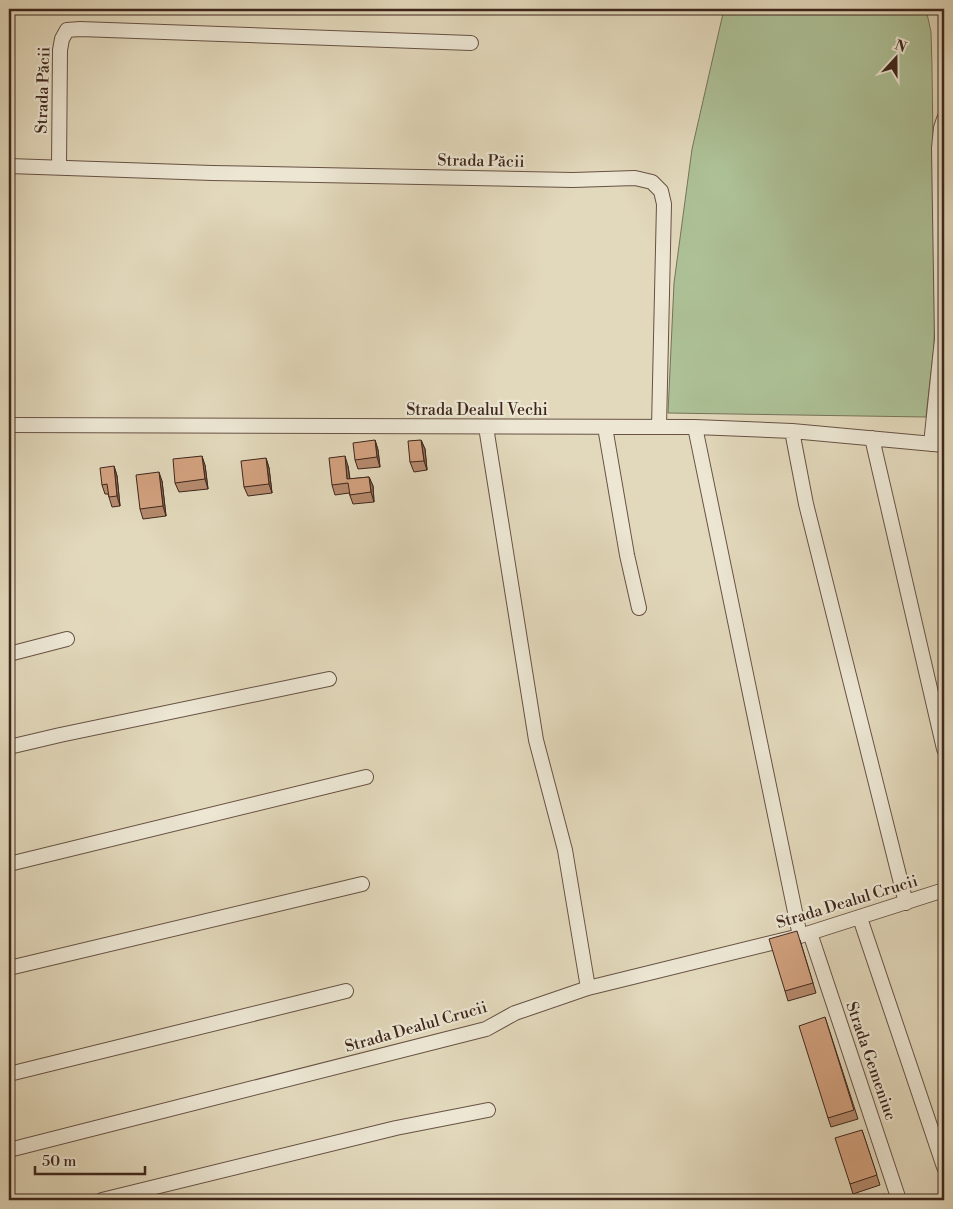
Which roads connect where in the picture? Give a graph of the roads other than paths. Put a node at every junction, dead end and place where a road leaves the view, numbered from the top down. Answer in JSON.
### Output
{"nodes":[{"id":1,"x":471,"y":43,"type":"dead end"},
{"id":2,"x":944,"y":119,"type":"edge"},
{"id":3,"x":9,"y":166,"type":"edge"},
{"id":4,"x":59,"y":166,"type":"junction"},
{"id":5,"x":9,"y":425,"type":"edge"},
{"id":6,"x":486,"y":427,"type":"junction"},
{"id":7,"x":605,"y":427,"type":"junction"},
{"id":8,"x":659,"y":427,"type":"junction"},
{"id":9,"x":695,"y":427,"type":"junction"},
{"id":10,"x":792,"y":431,"type":"junction"},
{"id":11,"x":872,"y":438,"type":"junction"},
{"id":12,"x":938,"y":444,"type":"edge"},
{"id":13,"x":639,"y":608,"type":"dead end"},
{"id":14,"x":67,"y":639,"type":"dead end"},
{"id":15,"x":9,"y":654,"type":"edge"},
{"id":16,"x":329,"y":679,"type":"dead end"},
{"id":17,"x":9,"y":747,"type":"edge"},
{"id":18,"x":944,"y":749,"type":"edge"},
{"id":19,"x":366,"y":778,"type":"dead end"},
{"id":20,"x":9,"y":864,"type":"edge"},
{"id":21,"x":362,"y":884,"type":"dead end"},
{"id":22,"x":944,"y":890,"type":"edge"},
{"id":23,"x":906,"y":903,"type":"junction"},
{"id":24,"x":860,"y":918,"type":"junction"},
{"id":25,"x":805,"y":935,"type":"junction"},
{"id":26,"x":9,"y":968,"type":"edge"},
{"id":27,"x":588,"y":988,"type":"junction"},
{"id":28,"x":346,"y":991,"type":"dead end"},
{"id":29,"x":9,"y":1074,"type":"edge"},
{"id":30,"x":488,"y":1110,"type":"dead end"},
{"id":31,"x":9,"y":1150,"type":"edge"},
{"id":32,"x":944,"y":1167,"type":"edge"},
{"id":33,"x":102,"y":1200,"type":"edge"},
{"id":34,"x":899,"y":1200,"type":"edge"}],
"edges":[{"from":1,"to":4,"type":"street","name":"Strada Păcii"},
{"from":2,"to":12,"type":"street"},
{"from":3,"to":4,"type":"street","name":"Strada Păcii"},
{"from":4,"to":8,"type":"street","name":"Strada Păcii"},
{"from":5,"to":6,"type":"street","name":"Strada Dealul Vechi"},
{"from":6,"to":7,"type":"street","name":"Strada Dealul Vechi"},
{"from":6,"to":27,"type":"street"},
{"from":7,"to":8,"type":"street","name":"Strada Dealul Vechi"},
{"from":7,"to":13,"type":"street"},
{"from":8,"to":9,"type":"street","name":"Strada Dealul Vechi"},
{"from":9,"to":10,"type":"street","name":"Strada Dealul Vechi"},
{"from":9,"to":25,"type":"street","name":"Strada Gemeniuc"},
{"from":10,"to":11,"type":"street","name":"Strada Dealul Vechi"},
{"from":10,"to":23,"type":"street"},
{"from":11,"to":12,"type":"street","name":"Strada Dealul Vechi"},
{"from":11,"to":18,"type":"street"},
{"from":14,"to":15,"type":"street"},
{"from":16,"to":17,"type":"street"},
{"from":19,"to":20,"type":"street"},
{"from":21,"to":26,"type":"street"},
{"from":22,"to":23,"type":"street","name":"Strada Dealul Crucii"},
{"from":23,"to":24,"type":"street","name":"Strada Dealul Crucii"},
{"from":24,"to":25,"type":"street","name":"Strada Dealul Crucii"},
{"from":24,"to":32,"type":"street"},
{"from":25,"to":27,"type":"street","name":"Strada Dealul Crucii"},
{"from":25,"to":34,"type":"street","name":"Strada Gemeniuc"},
{"from":27,"to":31,"type":"street","name":"Strada Dealul Crucii"},
{"from":28,"to":29,"type":"street"},
{"from":30,"to":33,"type":"street"}]}
